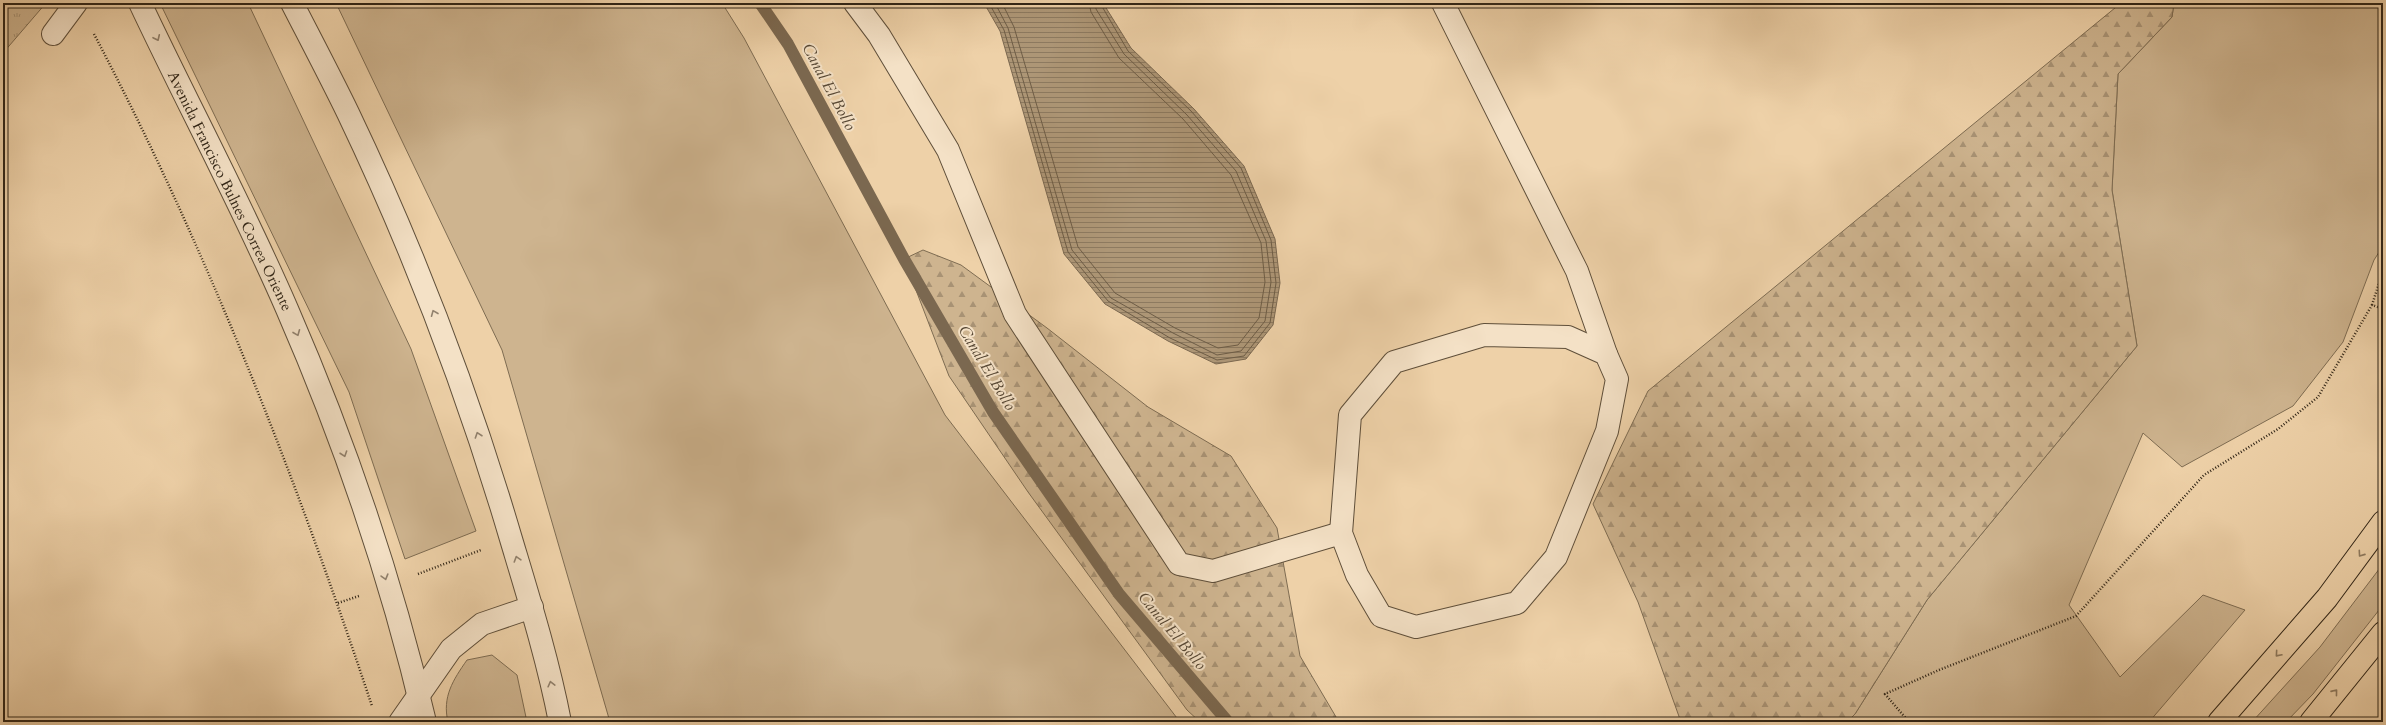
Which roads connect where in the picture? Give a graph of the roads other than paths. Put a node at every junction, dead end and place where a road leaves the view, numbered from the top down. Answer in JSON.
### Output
{"nodes":[{"id":1,"x":76,"y":3,"type":"edge"},
{"id":2,"x":140,"y":3,"type":"edge"},
{"id":3,"x":292,"y":3,"type":"edge"},
{"id":4,"x":855,"y":3,"type":"edge"},
{"id":5,"x":1443,"y":3,"type":"edge"},
{"id":6,"x":53,"y":34,"type":"dead end"},
{"id":7,"x":1606,"y":354,"type":"junction"},
{"id":8,"x":2383,"y":522,"type":"edge"},
{"id":9,"x":1341,"y":533,"type":"junction"},
{"id":10,"x":532,"y":606,"type":"junction"},
{"id":11,"x":2383,"y":633,"type":"edge"},
{"id":12,"x":419,"y":695,"type":"junction"},
{"id":13,"x":400,"y":722,"type":"edge"},
{"id":14,"x":425,"y":722,"type":"edge"},
{"id":15,"x":560,"y":722,"type":"edge"},
{"id":16,"x":2219,"y":722,"type":"edge"},
{"id":17,"x":2311,"y":722,"type":"edge"}],
"edges":[{"from":1,"to":6,"type":"street"},
{"from":2,"to":12,"type":"street","name":"Avenida Francisco Bulnes Correa Oriente","one_way":true},
{"from":10,"to":3,"type":"street","one_way":true},
{"from":4,"to":9,"type":"street"},
{"from":5,"to":7,"type":"street"},
{"from":7,"to":9,"type":"street"},
{"from":7,"to":9,"type":"street"},
{"from":8,"to":16,"type":"main road","one_way":true},
{"from":10,"to":12,"type":"street"},
{"from":15,"to":10,"type":"street","one_way":true},
{"from":17,"to":11,"type":"main road","one_way":true},
{"from":12,"to":13,"type":"street"},
{"from":12,"to":14,"type":"street","name":"Avenida Francisco Bulnes Correa Oriente"}]}
